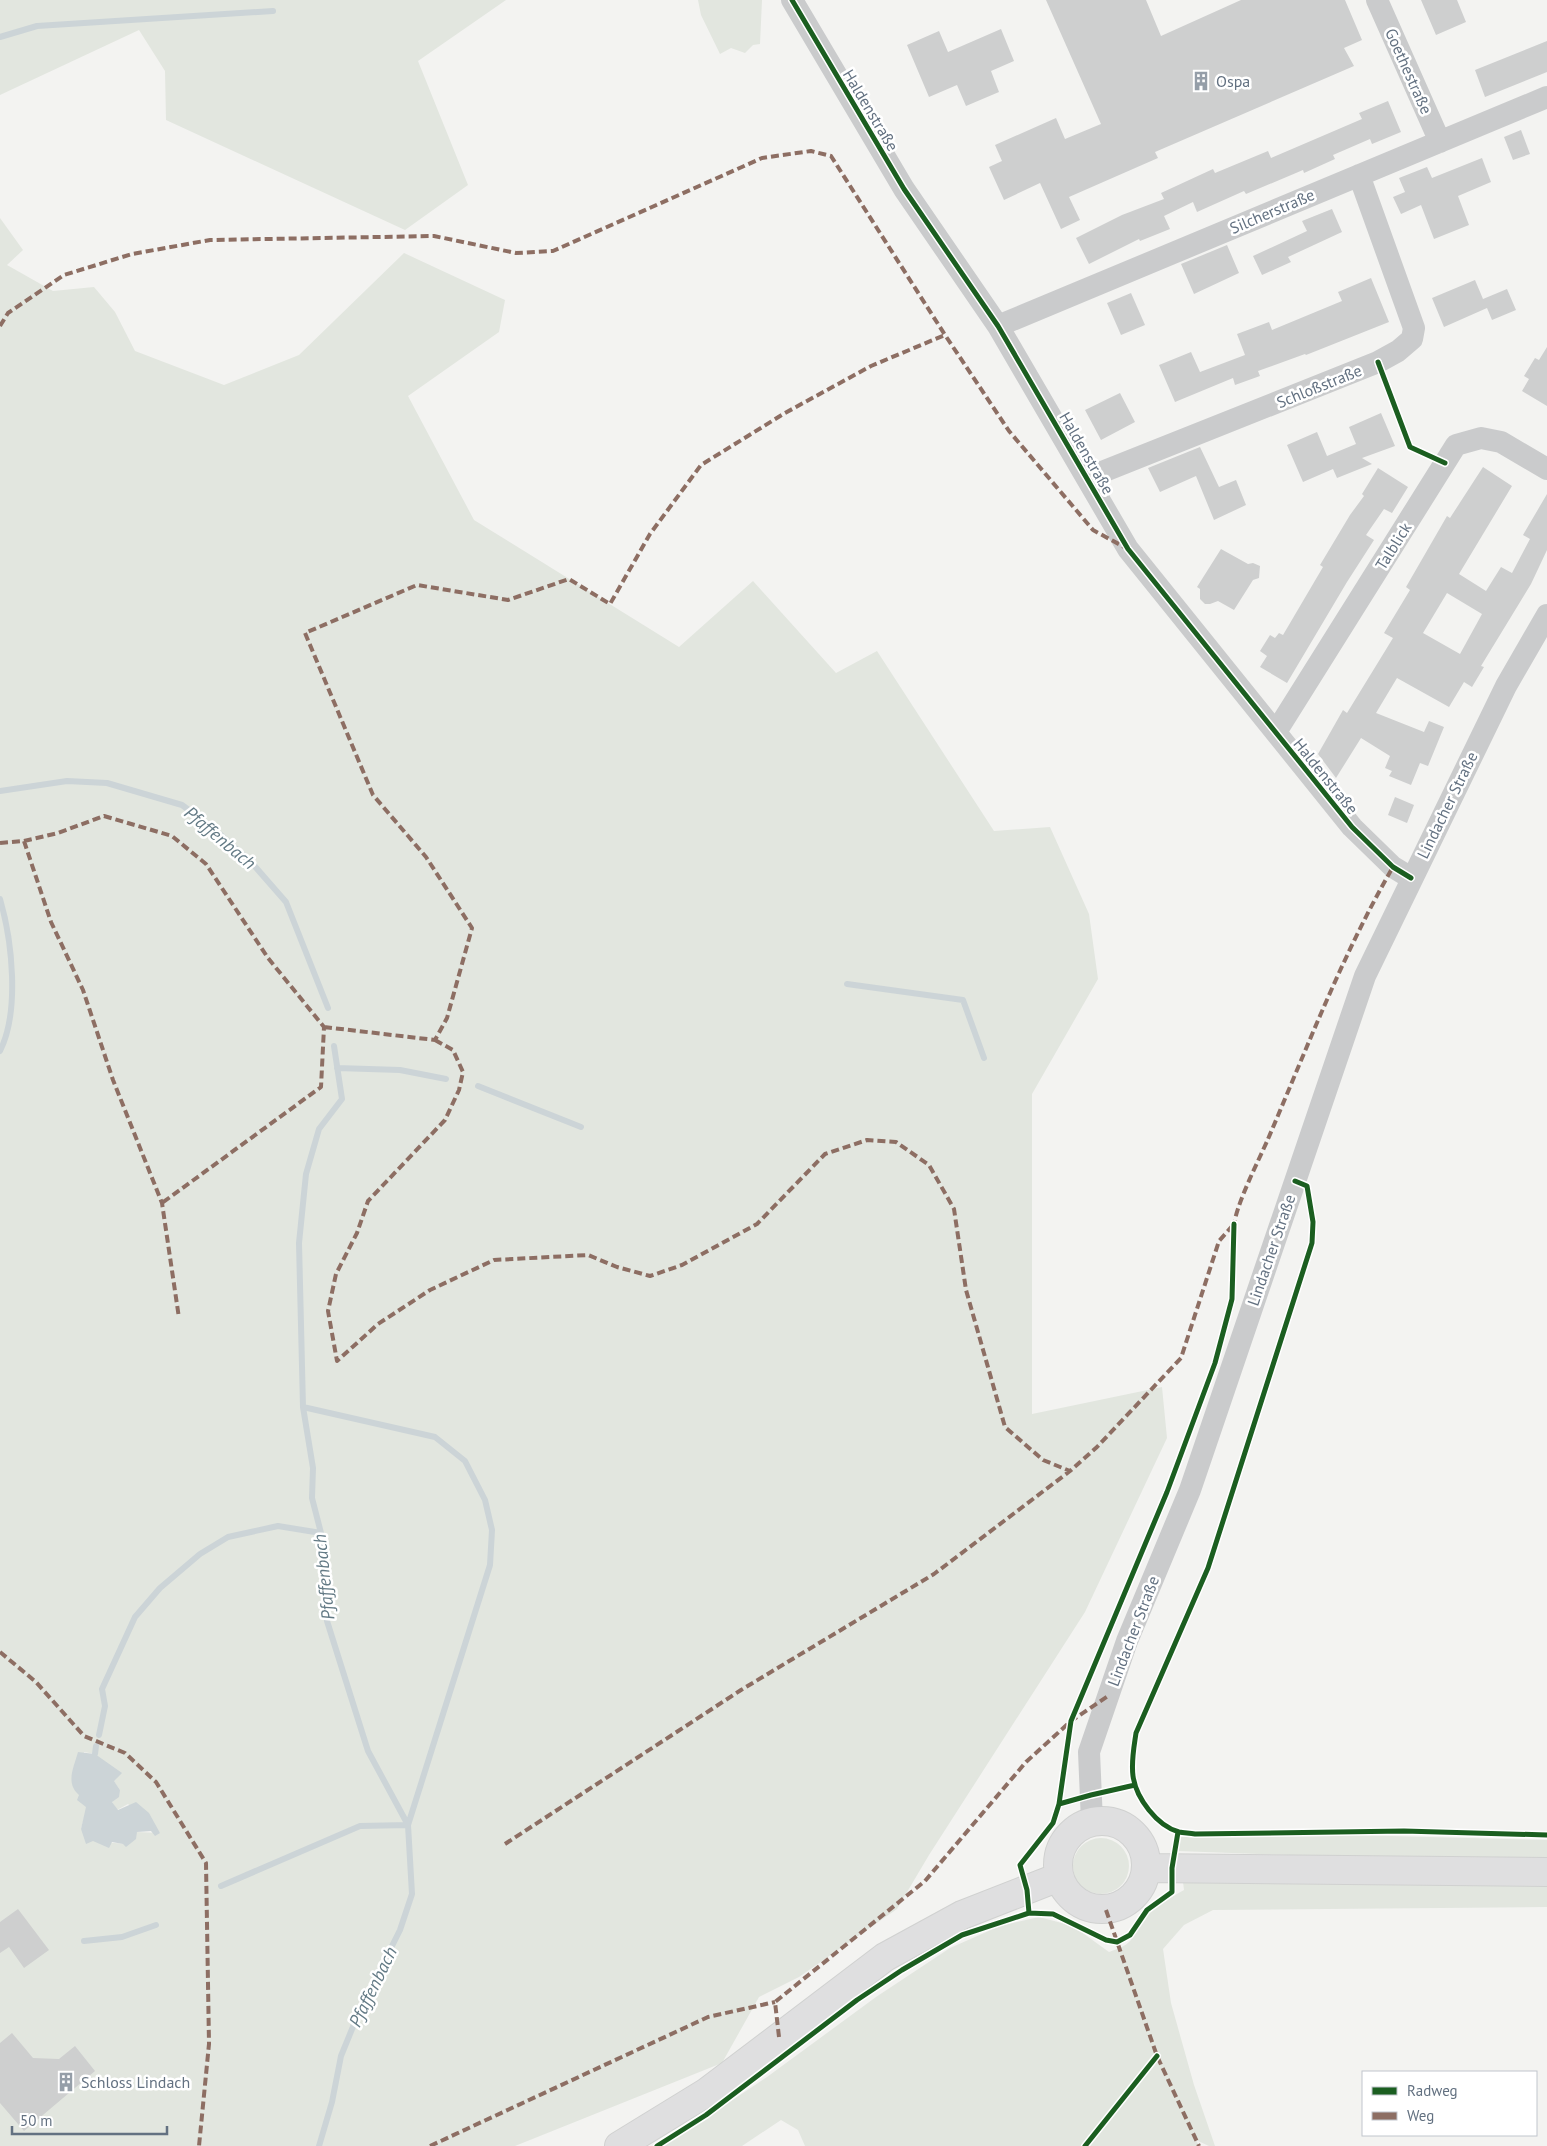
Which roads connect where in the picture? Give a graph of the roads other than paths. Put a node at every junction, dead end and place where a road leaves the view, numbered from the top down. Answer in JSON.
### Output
{"nodes":[{"id":1,"x":792,"y":0,"type":"edge"},
{"id":2,"x":1377,"y":0,"type":"edge"},
{"id":3,"x":1547,"y":97,"type":"edge"},
{"id":4,"x":1440,"y":142,"type":"junction"},
{"id":5,"x":1359,"y":175,"type":"junction"},
{"id":6,"x":998,"y":326,"type":"junction"},
{"id":7,"x":1547,"y":469,"type":"edge"},
{"id":8,"x":1087,"y":478,"type":"junction"},
{"id":9,"x":1547,"y":615,"type":"edge"},
{"id":10,"x":1276,"y":732,"type":"junction"},
{"id":11,"x":1411,"y":878,"type":"junction"},
{"id":12,"x":1092,"y":1822,"type":"junction"},
{"id":13,"x":1147,"y":1868,"type":"junction"},
{"id":14,"x":1547,"y":1872,"type":"edge"},
{"id":15,"x":1059,"y":1876,"type":"junction"},
{"id":16,"x":620,"y":2146,"type":"edge"}],
"edges":[{"from":1,"to":6,"type":"street","name":"Haldenstraße"},
{"from":2,"to":4,"type":"street","name":"Goethestraße"},
{"from":3,"to":4,"type":"street","name":"Silcherstraße"},
{"from":4,"to":5,"type":"street","name":"Silcherstraße"},
{"from":5,"to":6,"type":"street","name":"Silcherstraße"},
{"from":5,"to":8,"type":"street","name":"Schloßstraße"},
{"from":6,"to":8,"type":"street","name":"Haldenstraße"},
{"from":7,"to":10,"type":"street","name":"Talblick"},
{"from":8,"to":10,"type":"street","name":"Haldenstraße"},
{"from":9,"to":11,"type":"street","name":"Lindacher Straße"},
{"from":10,"to":11,"type":"street","name":"Haldenstraße"},
{"from":11,"to":12,"type":"street","name":"Lindacher Straße"},
{"from":12,"to":13,"type":"main road"},
{"from":12,"to":15,"type":"main road"},
{"from":13,"to":14,"type":"main road"},
{"from":13,"to":15,"type":"main road"},
{"from":15,"to":16,"type":"main road"}]}
